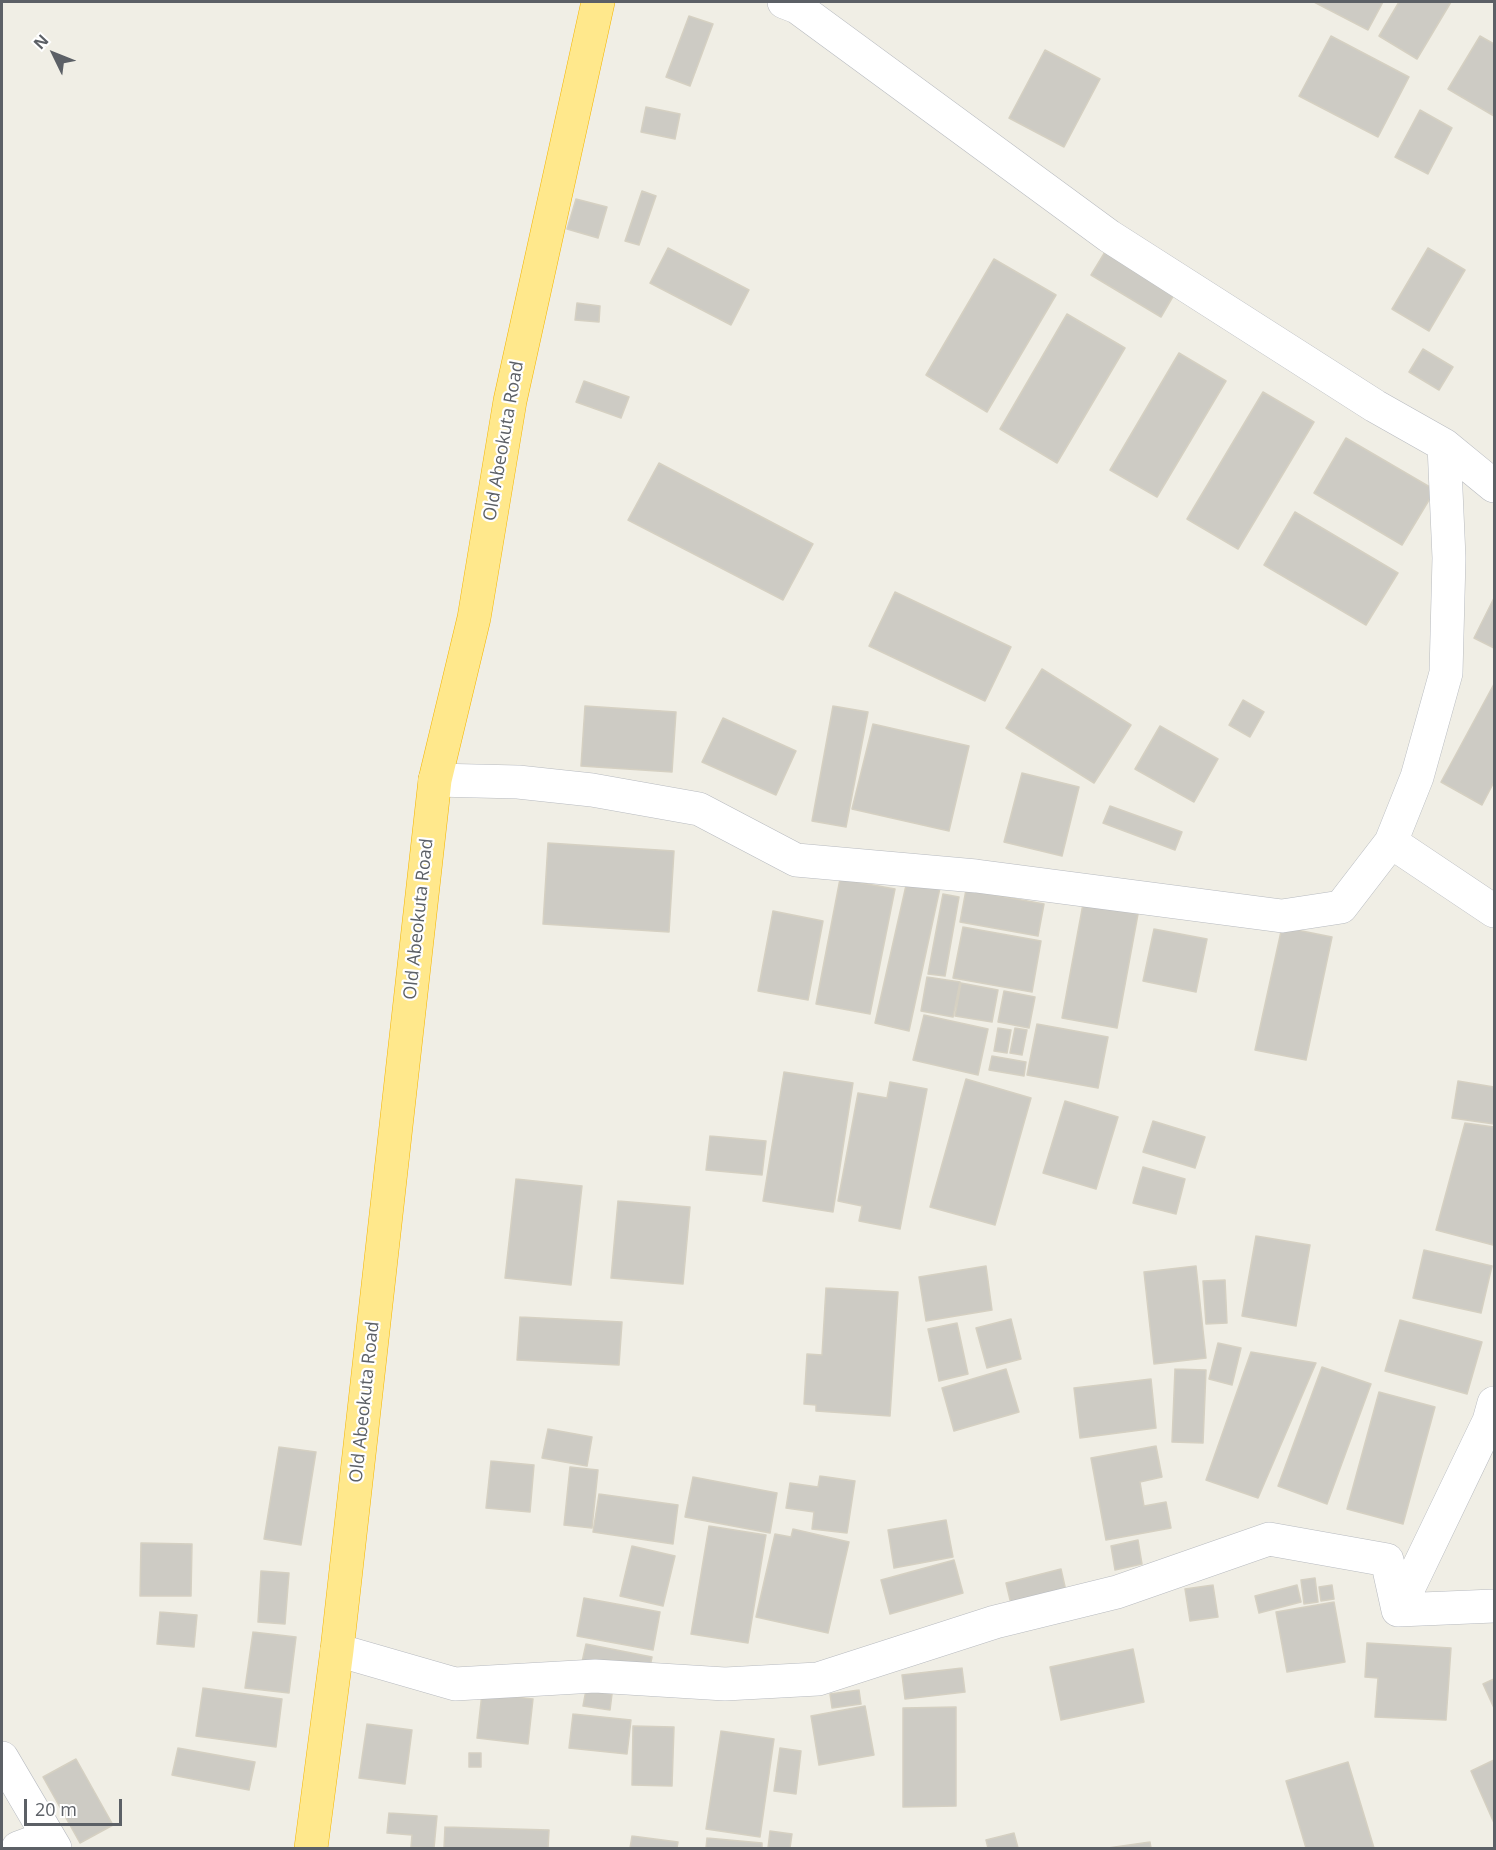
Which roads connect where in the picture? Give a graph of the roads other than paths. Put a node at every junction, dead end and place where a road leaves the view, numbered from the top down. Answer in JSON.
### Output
{"nodes":[{"id":1,"x":598,"y":2,"type":"edge"},
{"id":2,"x":784,"y":2,"type":"edge"},
{"id":3,"x":1444,"y":445,"type":"junction"},
{"id":4,"x":1494,"y":486,"type":"edge"},
{"id":5,"x":435,"y":780,"type":"junction"},
{"id":6,"x":1391,"y":842,"type":"junction"},
{"id":7,"x":1494,"y":911,"type":"edge"},
{"id":8,"x":1494,"y":1402,"type":"edge"},
{"id":9,"x":1494,"y":1606,"type":"edge"},
{"id":10,"x":1398,"y":1610,"type":"junction"},
{"id":11,"x":337,"y":1650,"type":"junction"},
{"id":12,"x":2,"y":1758,"type":"edge"},
{"id":13,"x":40,"y":1845,"type":"edge"},
{"id":14,"x":311,"y":1848,"type":"edge"}],
"edges":[{"from":1,"to":5,"type":"highway","name":"Old Abeokuta Road"},
{"from":2,"to":3,"type":"street"},
{"from":3,"to":4,"type":"street"},
{"from":3,"to":6,"type":"street"},
{"from":5,"to":6,"type":"street"},
{"from":5,"to":11,"type":"highway","name":"Old Abeokuta Road"},
{"from":6,"to":7,"type":"street"},
{"from":8,"to":10,"type":"street"},
{"from":9,"to":10,"type":"street"},
{"from":10,"to":11,"type":"street"},
{"from":11,"to":14,"type":"highway","name":"Old Abeokuta Road"},
{"from":12,"to":13,"type":"street"}]}
